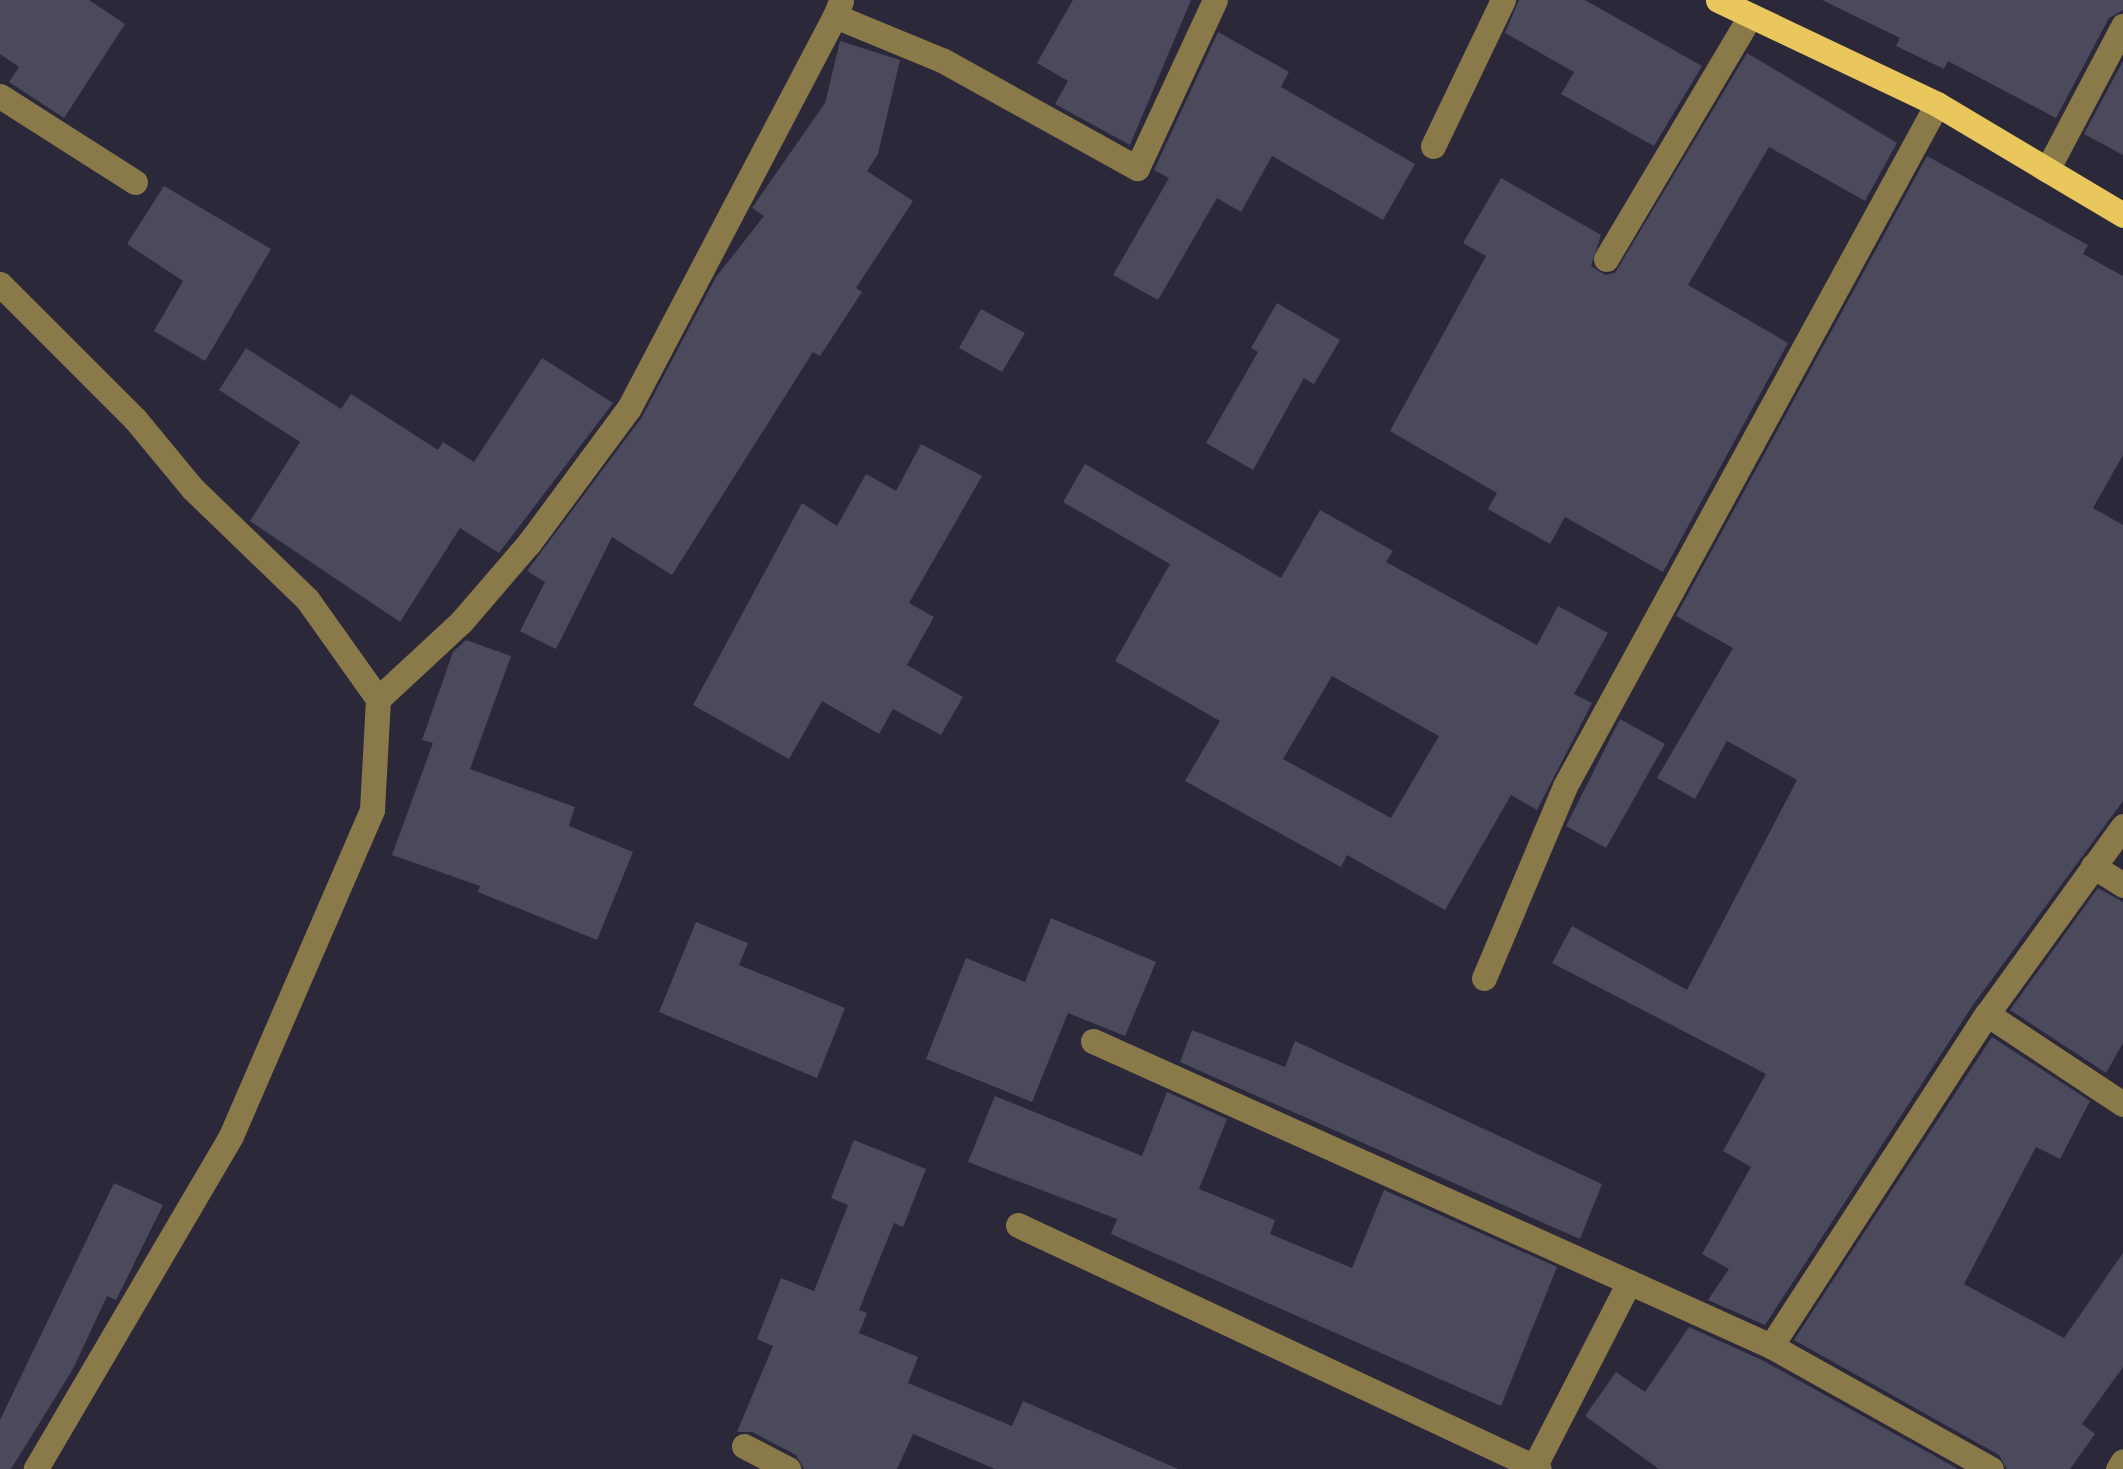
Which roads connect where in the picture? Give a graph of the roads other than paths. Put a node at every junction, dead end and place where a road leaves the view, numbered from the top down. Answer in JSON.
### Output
{"nodes":[{"id":1,"x":1215,"y":0,"type":"edge"},
{"id":2,"x":1504,"y":0,"type":"edge"},
{"id":3,"x":1718,"y":0,"type":"edge"},
{"id":4,"x":838,"y":8,"type":"edge"},
{"id":5,"x":1750,"y":18,"type":"junction"},
{"id":6,"x":2123,"y":26,"type":"edge"},
{"id":7,"x":0,"y":96,"type":"edge"},
{"id":8,"x":1937,"y":104,"type":"junction"},
{"id":9,"x":1433,"y":146,"type":"dead end"},
{"id":10,"x":2047,"y":170,"type":"junction"},
{"id":11,"x":135,"y":182,"type":"dead end"},
{"id":12,"x":2123,"y":215,"type":"edge"},
{"id":13,"x":1606,"y":259,"type":"dead end"},
{"id":14,"x":0,"y":284,"type":"edge"},
{"id":15,"x":378,"y":699,"type":"junction"},
{"id":16,"x":2123,"y":826,"type":"edge"},
{"id":17,"x":2094,"y":866,"type":"junction"},
{"id":18,"x":2123,"y":886,"type":"edge"},
{"id":19,"x":1484,"y":978,"type":"dead end"},
{"id":20,"x":1986,"y":1014,"type":"junction"},
{"id":21,"x":1092,"y":1040,"type":"dead end"},
{"id":22,"x":2123,"y":1104,"type":"edge"},
{"id":23,"x":1018,"y":1225,"type":"dead end"},
{"id":24,"x":1629,"y":1282,"type":"junction"},
{"id":25,"x":1771,"y":1346,"type":"junction"},
{"id":26,"x":744,"y":1446,"type":"dead end"},
{"id":27,"x":2123,"y":1461,"type":"edge"},
{"id":28,"x":1535,"y":1468,"type":"edge"},
{"id":29,"x":36,"y":1469,"type":"edge"},
{"id":30,"x":788,"y":1469,"type":"edge"},
{"id":31,"x":1991,"y":1469,"type":"edge"},
{"id":32,"x":2118,"y":1469,"type":"edge"}],
"edges":[{"from":1,"to":4,"type":"street"},
{"from":2,"to":9,"type":"street"},
{"from":3,"to":5,"type":"main road"},
{"from":4,"to":15,"type":"street"},
{"from":5,"to":8,"type":"main road"},
{"from":5,"to":13,"type":"street"},
{"from":6,"to":10,"type":"street"},
{"from":7,"to":11,"type":"street"},
{"from":8,"to":10,"type":"main road"},
{"from":8,"to":19,"type":"street"},
{"from":10,"to":12,"type":"main road"},
{"from":14,"to":15,"type":"street"},
{"from":15,"to":29,"type":"street"},
{"from":16,"to":17,"type":"street"},
{"from":17,"to":18,"type":"street"},
{"from":17,"to":20,"type":"street"},
{"from":20,"to":22,"type":"street"},
{"from":20,"to":25,"type":"street"},
{"from":21,"to":24,"type":"street"},
{"from":23,"to":28,"type":"street"},
{"from":24,"to":25,"type":"street"},
{"from":24,"to":28,"type":"street"},
{"from":25,"to":31,"type":"street"},
{"from":26,"to":30,"type":"street"},
{"from":27,"to":32,"type":"street"}]}
